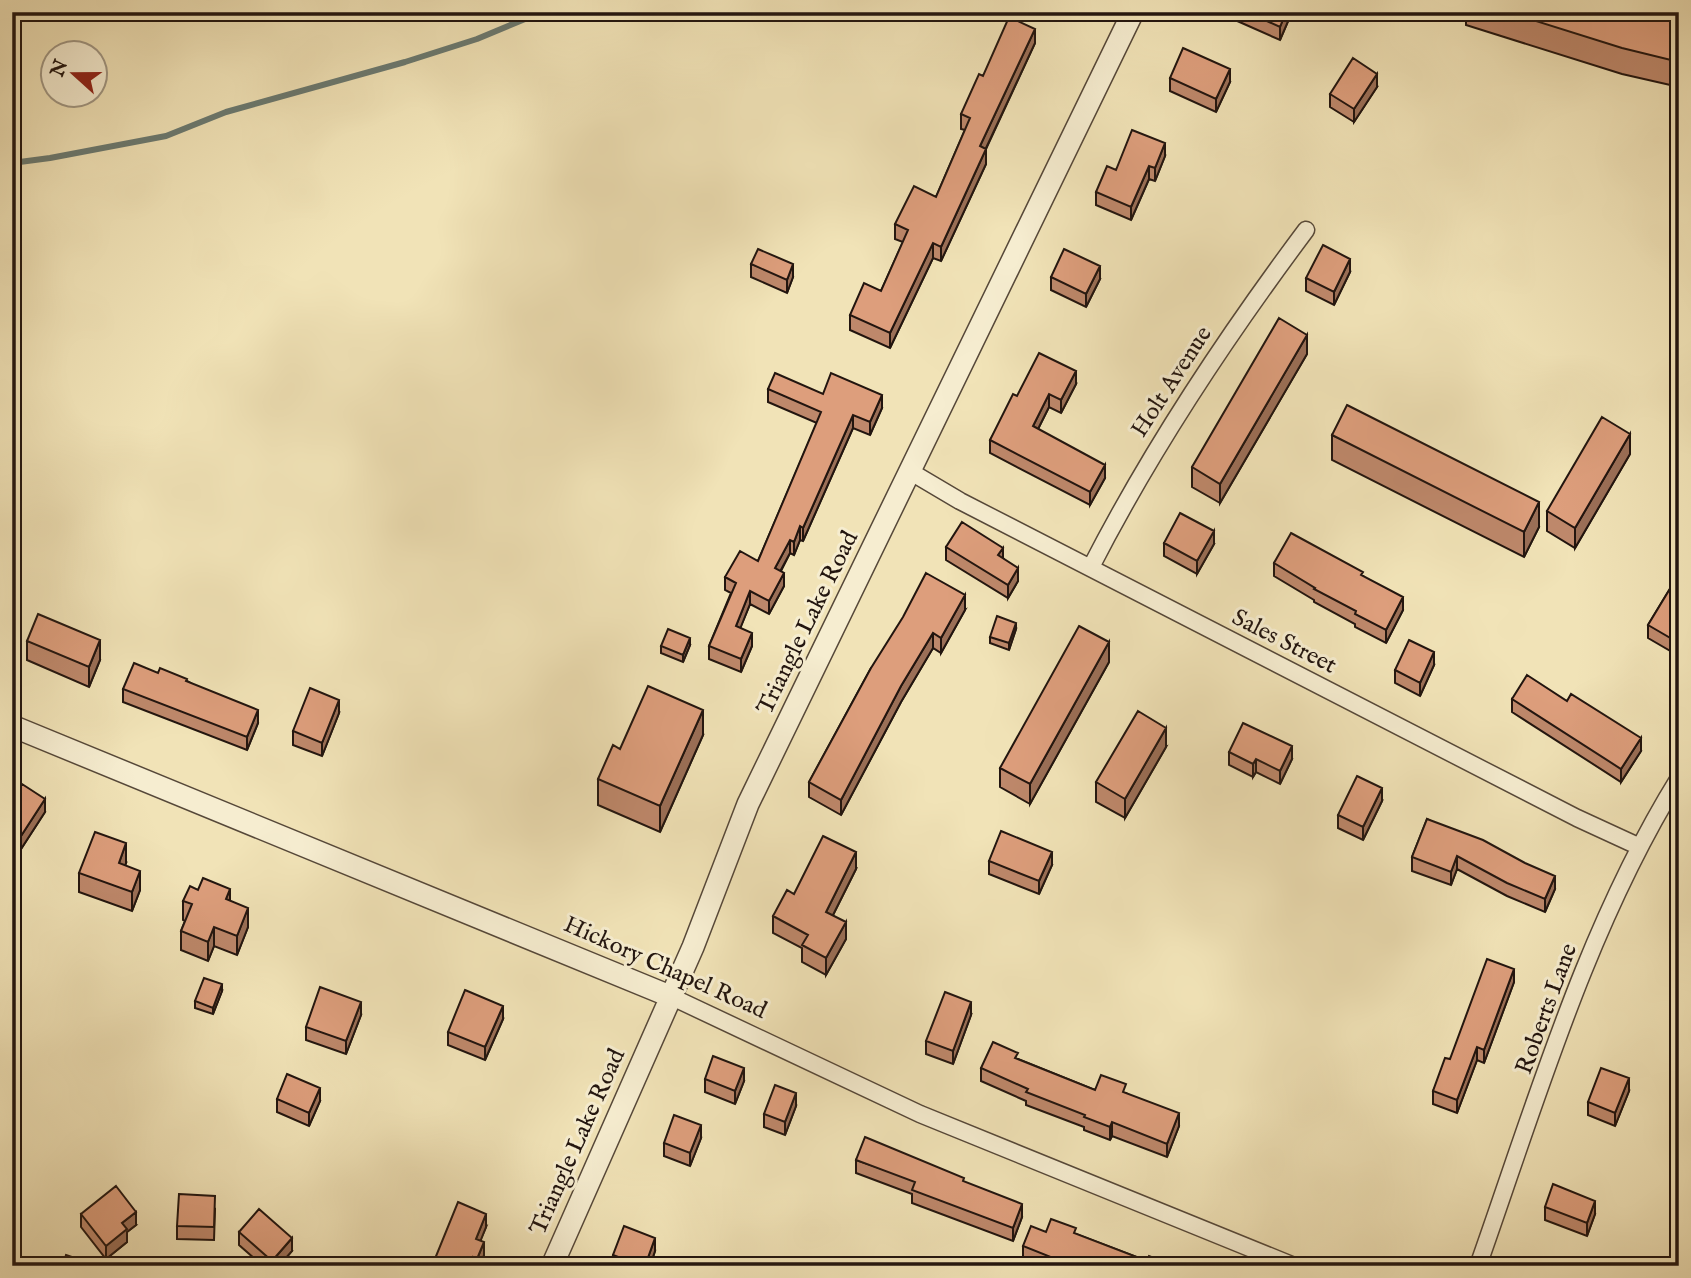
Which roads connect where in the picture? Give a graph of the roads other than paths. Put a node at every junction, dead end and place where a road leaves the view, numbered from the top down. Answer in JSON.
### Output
{"nodes":[{"id":1,"x":1133,"y":12,"type":"edge"},
{"id":2,"x":1306,"y":230,"type":"dead end"},
{"id":3,"x":911,"y":472,"type":"junction"},
{"id":4,"x":1091,"y":567,"type":"junction"},
{"id":5,"x":12,"y":726,"type":"edge"},
{"id":6,"x":1679,"y":778,"type":"edge"},
{"id":7,"x":1640,"y":847,"type":"junction"},
{"id":8,"x":672,"y":997,"type":"junction"},
{"id":9,"x":552,"y":1266,"type":"edge"},
{"id":10,"x":1294,"y":1266,"type":"edge"},
{"id":11,"x":1478,"y":1266,"type":"edge"}],
"edges":[{"from":1,"to":3,"type":"street","name":"Triangle Lake Road"},
{"from":2,"to":4,"type":"street","name":"Holt Avenue"},
{"from":3,"to":4,"type":"street","name":"Sales Street"},
{"from":3,"to":8,"type":"street","name":"Triangle Lake Road"},
{"from":4,"to":7,"type":"street","name":"Sales Street"},
{"from":5,"to":8,"type":"street","name":"Hickory Chapel Road"},
{"from":6,"to":7,"type":"street","name":"Roberts Lane"},
{"from":7,"to":11,"type":"street","name":"Roberts Lane"},
{"from":8,"to":9,"type":"street","name":"Triangle Lake Road"},
{"from":8,"to":10,"type":"street","name":"Hickory Chapel Road"}]}
